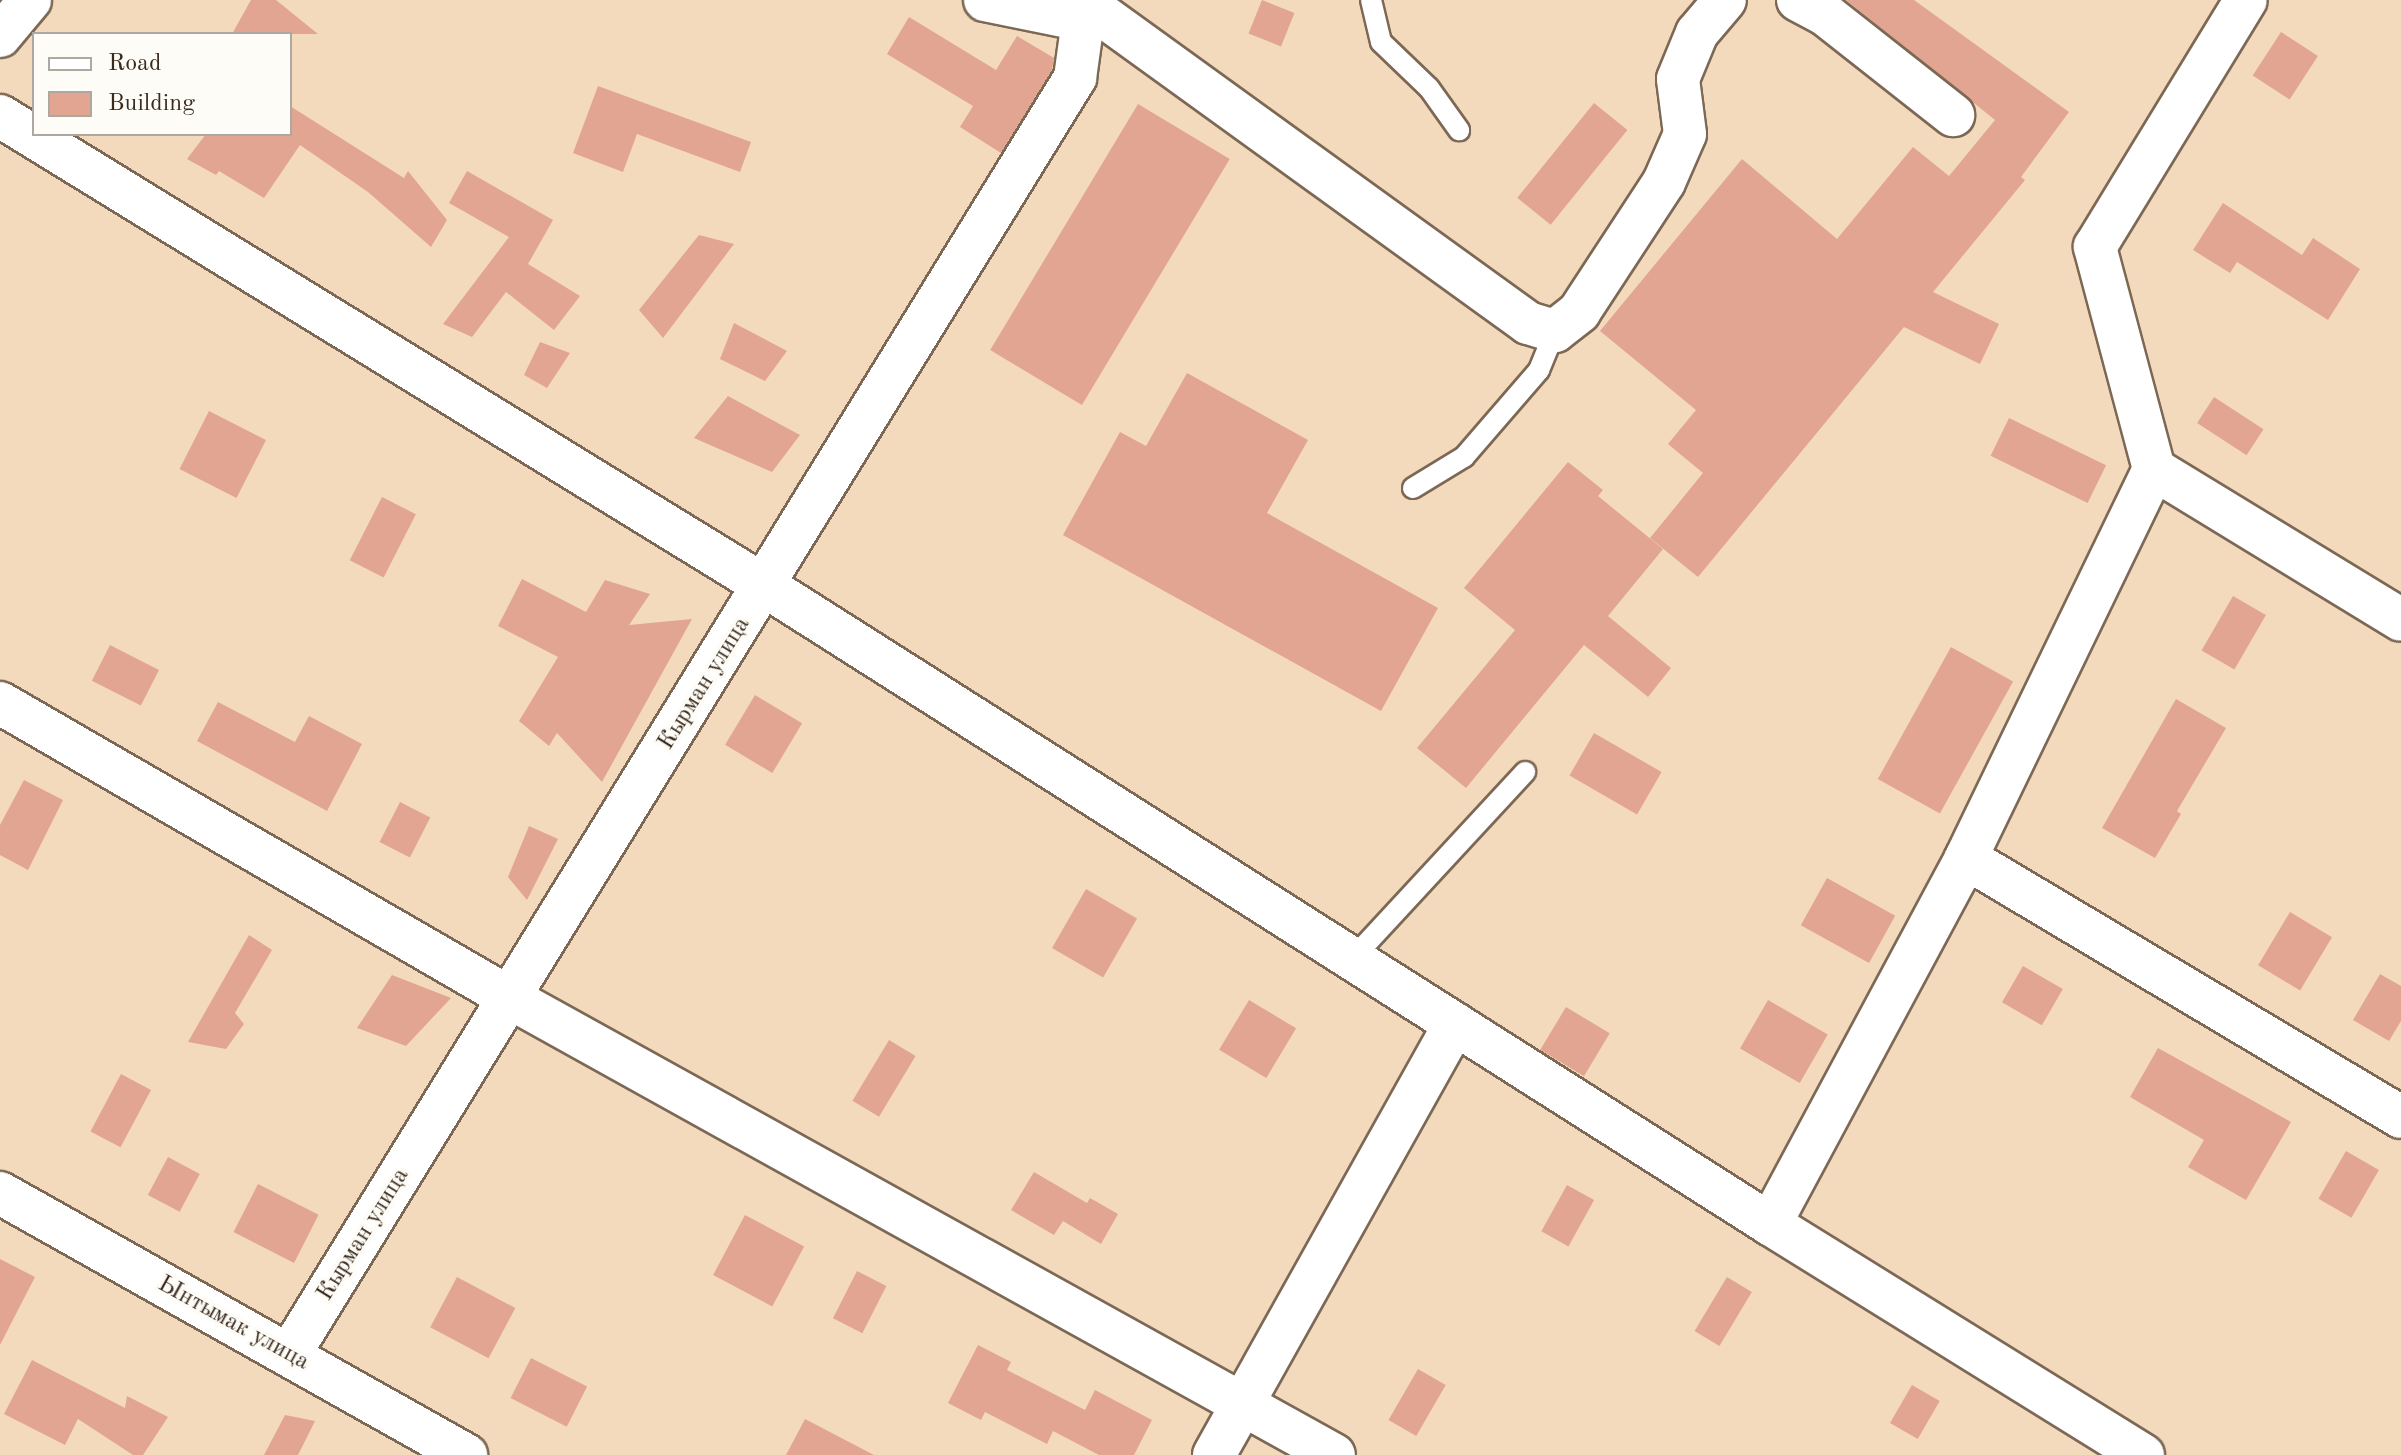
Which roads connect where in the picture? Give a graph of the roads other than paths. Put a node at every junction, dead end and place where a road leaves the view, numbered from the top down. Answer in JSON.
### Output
{"nodes":[{"id":1,"x":30,"y":0,"type":"edge"},
{"id":2,"x":985,"y":0,"type":"edge"},
{"id":3,"x":1371,"y":0,"type":"edge"},
{"id":4,"x":1725,"y":0,"type":"edge"},
{"id":5,"x":1798,"y":0,"type":"edge"},
{"id":6,"x":2246,"y":0,"type":"edge"},
{"id":7,"x":1087,"y":8,"type":"edge"},
{"id":8,"x":0,"y":36,"type":"edge"},
{"id":9,"x":1953,"y":115,"type":"dead end"},
{"id":10,"x":0,"y":116,"type":"edge"},
{"id":11,"x":1459,"y":130,"type":"dead end"},
{"id":12,"x":32,"y":136,"type":"edge"},
{"id":13,"x":33,"y":136,"type":"edge"},
{"id":14,"x":1555,"y":331,"type":"junction"},
{"id":15,"x":2154,"y":469,"type":"junction"},
{"id":16,"x":1413,"y":488,"type":"dead end"},
{"id":17,"x":765,"y":586,"type":"junction"},
{"id":18,"x":2401,"y":620,"type":"edge"},
{"id":19,"x":0,"y":703,"type":"edge"},
{"id":20,"x":1525,"y":772,"type":"dead end"},
{"id":21,"x":1966,"y":858,"type":"junction"},
{"id":22,"x":1352,"y":959,"type":"junction"},
{"id":23,"x":510,"y":998,"type":"junction"},
{"id":24,"x":1455,"y":1024,"type":"junction"},
{"id":25,"x":2401,"y":1117,"type":"edge"},
{"id":26,"x":0,"y":1193,"type":"edge"},
{"id":27,"x":1770,"y":1224,"type":"junction"},
{"id":28,"x":289,"y":1355,"type":"junction"},
{"id":29,"x":1244,"y":1402,"type":"junction"},
{"id":30,"x":466,"y":1455,"type":"edge"},
{"id":31,"x":1214,"y":1455,"type":"edge"},
{"id":32,"x":1334,"y":1455,"type":"edge"},
{"id":33,"x":2143,"y":1455,"type":"edge"}],
"edges":[{"from":1,"to":8,"type":"street"},
{"from":2,"to":7,"type":"street"},
{"from":3,"to":11,"type":"lane"},
{"from":4,"to":14,"type":"street"},
{"from":5,"to":9,"type":"street"},
{"from":6,"to":15,"type":"street"},
{"from":7,"to":14,"type":"street"},
{"from":7,"to":17,"type":"street","name":"Кырман улица"},
{"from":10,"to":12,"type":"street"},
{"from":13,"to":17,"type":"street"},
{"from":14,"to":16,"type":"lane"},
{"from":15,"to":18,"type":"street"},
{"from":15,"to":21,"type":"street"},
{"from":17,"to":22,"type":"street"},
{"from":17,"to":23,"type":"street","name":"Кырман улица"},
{"from":19,"to":23,"type":"street"},
{"from":20,"to":22,"type":"lane"},
{"from":21,"to":25,"type":"street"},
{"from":21,"to":27,"type":"street"},
{"from":22,"to":24,"type":"street"},
{"from":23,"to":28,"type":"street","name":"Кырман улица"},
{"from":23,"to":29,"type":"street"},
{"from":24,"to":27,"type":"street"},
{"from":24,"to":29,"type":"street"},
{"from":26,"to":28,"type":"street","name":"Ынтымак улица"},
{"from":27,"to":33,"type":"street"},
{"from":28,"to":30,"type":"street","name":"Ынтымак улица"},
{"from":29,"to":31,"type":"street"},
{"from":29,"to":32,"type":"street"}]}
